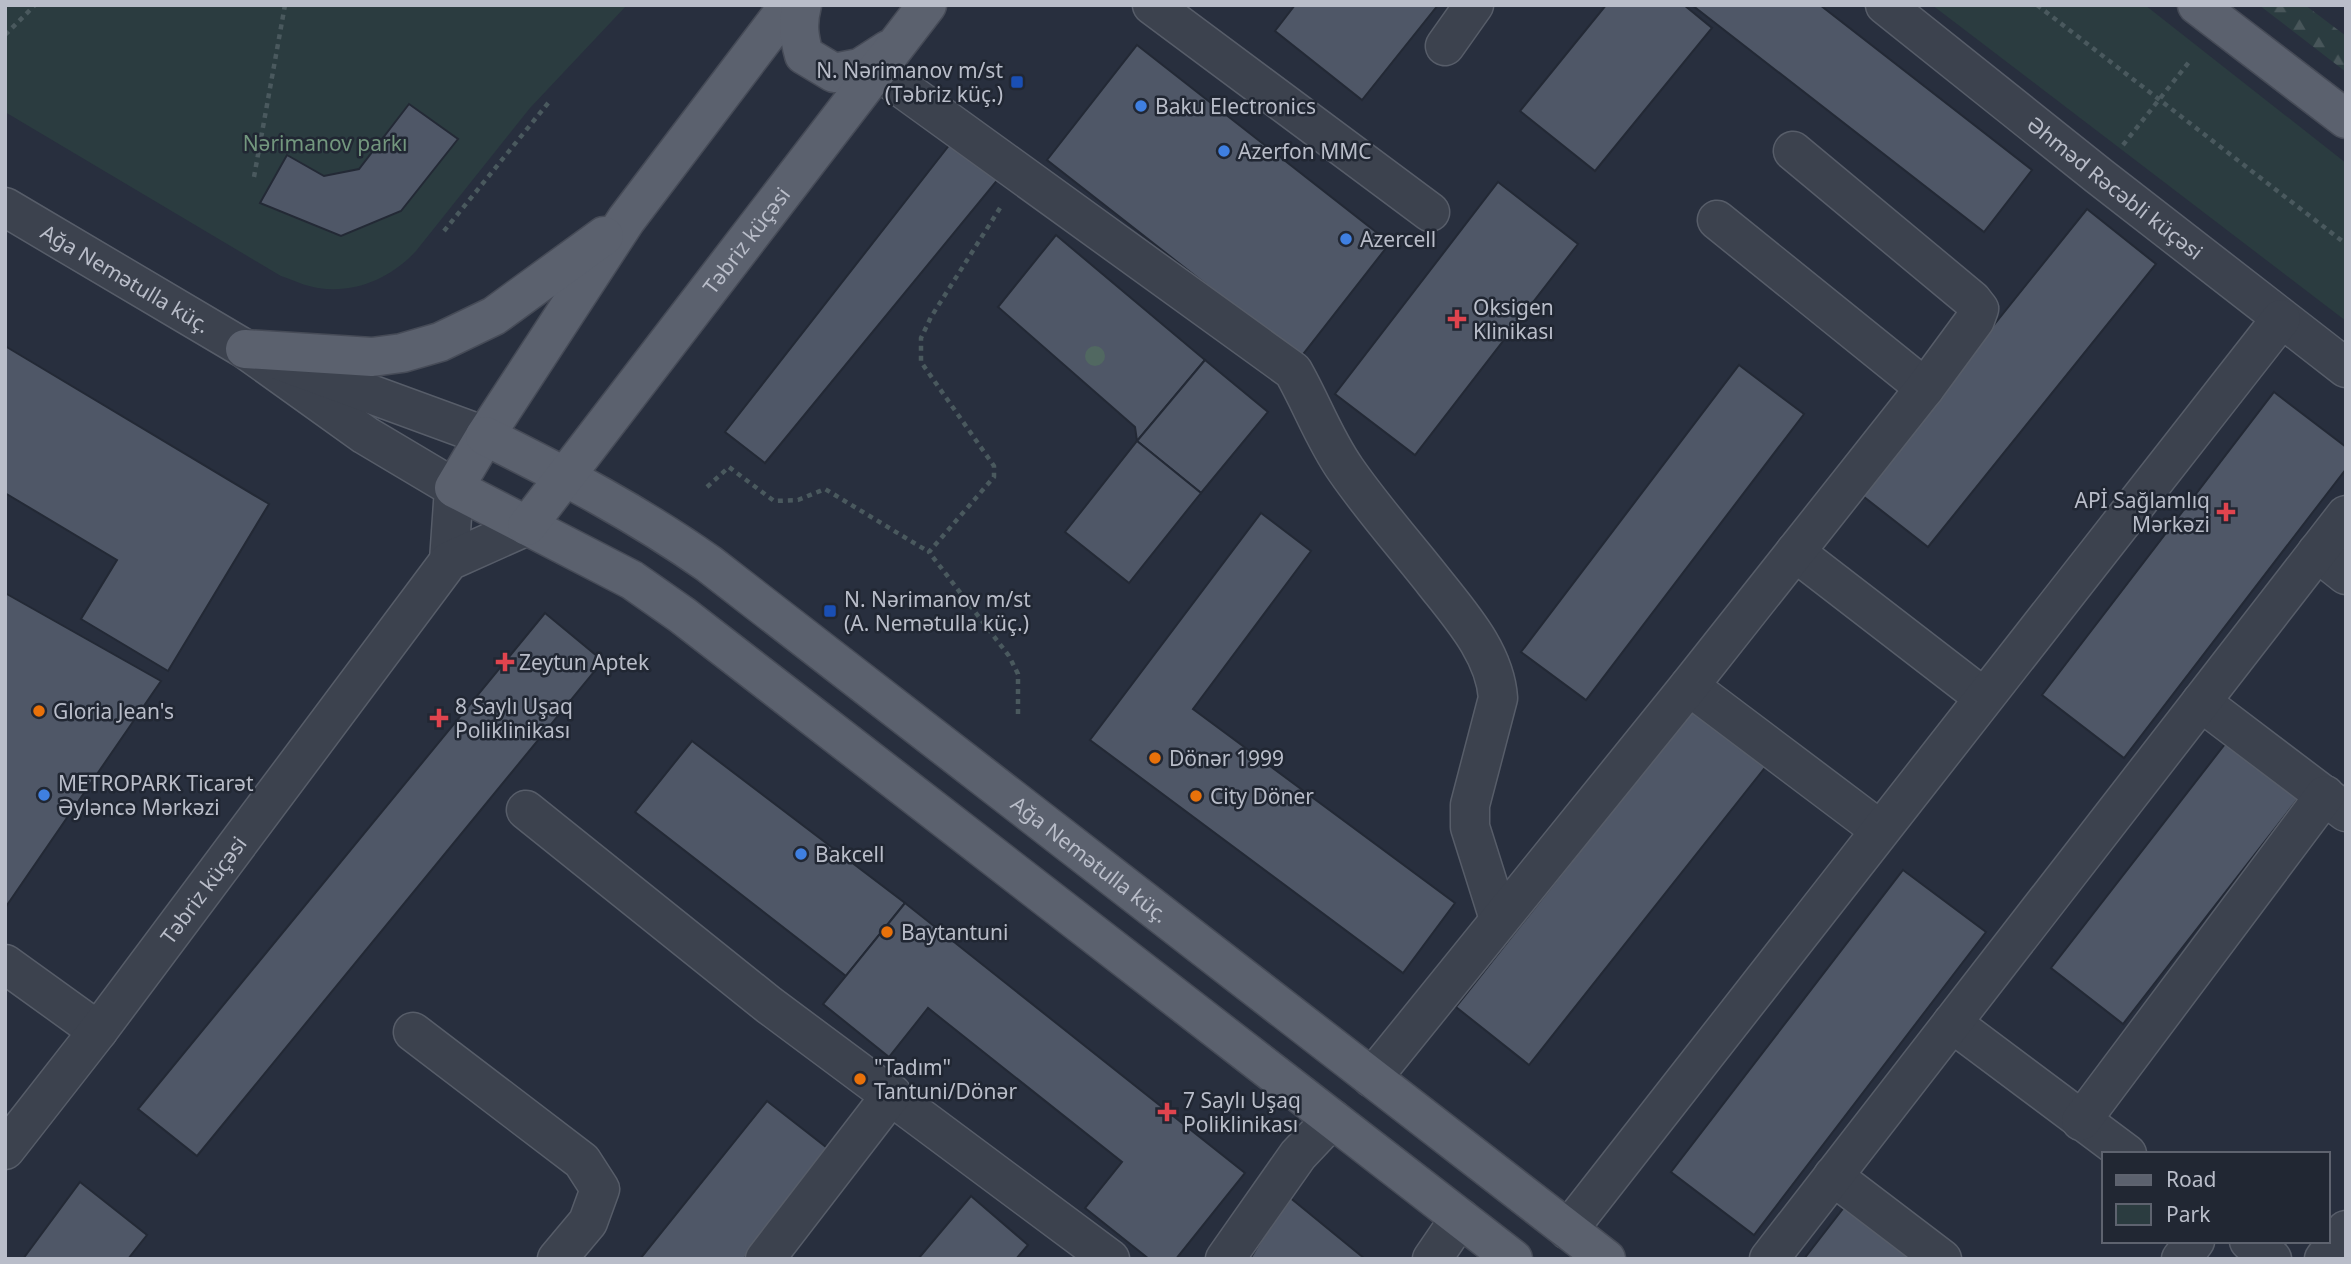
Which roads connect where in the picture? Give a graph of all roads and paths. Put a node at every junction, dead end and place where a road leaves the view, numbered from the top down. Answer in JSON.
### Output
{"nodes":[{"id":1,"x":35,"y":5,"type":"edge"},
{"id":2,"x":285,"y":5,"type":"edge"},
{"id":3,"x":789,"y":5,"type":"edge"},
{"id":4,"x":802,"y":5,"type":"edge"},
{"id":5,"x":927,"y":5,"type":"edge"},
{"id":6,"x":1152,"y":5,"type":"edge"},
{"id":7,"x":1474,"y":5,"type":"edge"},
{"id":8,"x":1885,"y":5,"type":"edge"},
{"id":9,"x":2037,"y":5,"type":"edge"},
{"id":10,"x":2197,"y":5,"type":"edge"},
{"id":11,"x":5,"y":35,"type":"edge"},
{"id":12,"x":1446,"y":46,"type":"dead end"},
{"id":13,"x":887,"y":57,"type":"junction"},
{"id":14,"x":2189,"y":62,"type":"dead end"},
{"id":15,"x":2159,"y":100,"type":"junction"},
{"id":16,"x":549,"y":102,"type":"dead end"},
{"id":17,"x":2346,"y":119,"type":"edge"},
{"id":18,"x":2123,"y":146,"type":"dead end"},
{"id":19,"x":1793,"y":151,"type":"dead end"},
{"id":20,"x":1023,"y":176,"type":"junction"},
{"id":21,"x":254,"y":177,"type":"dead end"},
{"id":22,"x":5,"y":207,"type":"edge"},
{"id":23,"x":1430,"y":212,"type":"dead end"},
{"id":24,"x":626,"y":220,"type":"junction"},
{"id":25,"x":1717,"y":220,"type":"dead end"},
{"id":26,"x":444,"y":231,"type":"dead end"},
{"id":27,"x":2346,"y":244,"type":"edge"},
{"id":28,"x":2281,"y":319,"type":"junction"},
{"id":29,"x":245,"y":349,"type":"junction"},
{"id":30,"x":2346,"y":369,"type":"edge"},
{"id":31,"x":1926,"y":388,"type":"junction"},
{"id":32,"x":485,"y":436,"type":"junction"},
{"id":33,"x":565,"y":475,"type":"junction"},
{"id":34,"x":707,"y":487,"type":"dead end"},
{"id":35,"x":454,"y":488,"type":"junction"},
{"id":36,"x":2346,"y":515,"type":"edge"},
{"id":37,"x":527,"y":526,"type":"junction"},
{"id":38,"x":929,"y":552,"type":"junction"},
{"id":39,"x":1795,"y":552,"type":"junction"},
{"id":40,"x":449,"y":561,"type":"junction"},
{"id":41,"x":2332,"y":563,"type":"edge"},
{"id":42,"x":1689,"y":686,"type":"junction"},
{"id":43,"x":1983,"y":697,"type":"junction"},
{"id":44,"x":2201,"y":702,"type":"junction"},
{"id":45,"x":1018,"y":716,"type":"dead end"},
{"id":46,"x":2335,"y":803,"type":"edge"},
{"id":47,"x":526,"y":810,"type":"dead end"},
{"id":48,"x":1880,"y":830,"type":"junction"},
{"id":49,"x":1499,"y":919,"type":"junction"},
{"id":50,"x":5,"y":964,"type":"edge"},
{"id":51,"x":1952,"y":1023,"type":"junction"},
{"id":52,"x":98,"y":1031,"type":"junction"},
{"id":53,"x":412,"y":1032,"type":"dead end"},
{"id":54,"x":1372,"y":1078,"type":"junction"},
{"id":55,"x":892,"y":1094,"type":"junction"},
{"id":56,"x":1332,"y":1119,"type":"junction"},
{"id":57,"x":2081,"y":1121,"type":"junction"},
{"id":58,"x":5,"y":1150,"type":"edge"},
{"id":59,"x":2124,"y":1152,"type":"edge"},
{"id":60,"x":1833,"y":1176,"type":"junction"},
{"id":61,"x":1460,"y":1218,"type":"junction"},
{"id":62,"x":1568,"y":1230,"type":"junction"},
{"id":63,"x":2346,"y":1230,"type":"edge"},
{"id":64,"x":2193,"y":1243,"type":"edge"},
{"id":65,"x":2252,"y":1243,"type":"edge"},
{"id":66,"x":557,"y":1259,"type":"edge"},
{"id":67,"x":765,"y":1259,"type":"edge"},
{"id":68,"x":1110,"y":1259,"type":"edge"},
{"id":69,"x":1225,"y":1259,"type":"edge"},
{"id":70,"x":1432,"y":1259,"type":"edge"},
{"id":71,"x":1513,"y":1259,"type":"edge"},
{"id":72,"x":1606,"y":1259,"type":"edge"},
{"id":73,"x":1769,"y":1259,"type":"edge"},
{"id":74,"x":1942,"y":1259,"type":"edge"},
{"id":75,"x":2181,"y":1259,"type":"edge"},
{"id":76,"x":2272,"y":1259,"type":"edge"},
{"id":77,"x":2324,"y":1259,"type":"edge"}],
"edges":[{"from":1,"to":11,"type":"path"},
{"from":2,"to":21,"type":"path"},
{"from":3,"to":24,"type":"main road"},
{"from":4,"to":13,"type":"main road"},
{"from":5,"to":13,"type":"main road","name":"Təbriz küçəsi"},
{"from":6,"to":23,"type":"street"},
{"from":7,"to":12,"type":"street"},
{"from":8,"to":28,"type":"street","name":"Əhməd Rəcəbli küçəsi"},
{"from":9,"to":15,"type":"path"},
{"from":10,"to":17,"type":"main road"},
{"from":13,"to":20,"type":"street"},
{"from":13,"to":33,"type":"main road","name":"Təbriz küçəsi"},
{"from":14,"to":15,"type":"path"},
{"from":15,"to":18,"type":"path"},
{"from":15,"to":27,"type":"path"},
{"from":16,"to":26,"type":"path"},
{"from":19,"to":31,"type":"street"},
{"from":20,"to":38,"type":"path"},
{"from":20,"to":49,"type":"street"},
{"from":22,"to":29,"type":"street","name":"Ağa Nemətulla küç."},
{"from":24,"to":29,"type":"main road"},
{"from":24,"to":32,"type":"main road"},
{"from":25,"to":31,"type":"street"},
{"from":28,"to":30,"type":"street","name":"Əhməd Rəcəbli küçəsi"},
{"from":28,"to":43,"type":"street"},
{"from":29,"to":32,"type":"street"},
{"from":29,"to":35,"type":"street"},
{"from":31,"to":39,"type":"street"},
{"from":32,"to":33,"type":"main road","name":"Ağa Nemətulla küç."},
{"from":32,"to":35,"type":"main road"},
{"from":33,"to":37,"type":"main road","name":"Təbriz küçəsi"},
{"from":33,"to":54,"type":"main road","name":"Ağa Nemətulla küç."},
{"from":34,"to":38,"type":"path"},
{"from":35,"to":37,"type":"main road"},
{"from":35,"to":40,"type":"street"},
{"from":36,"to":41,"type":"street"},
{"from":37,"to":40,"type":"street"},
{"from":37,"to":56,"type":"main road"},
{"from":38,"to":45,"type":"path"},
{"from":39,"to":42,"type":"street"},
{"from":39,"to":43,"type":"street"},
{"from":40,"to":52,"type":"street","name":"Təbriz küçəsi"},
{"from":41,"to":44,"type":"street"},
{"from":42,"to":48,"type":"street"},
{"from":42,"to":49,"type":"street"},
{"from":43,"to":48,"type":"street"},
{"from":44,"to":46,"type":"street"},
{"from":44,"to":51,"type":"street"},
{"from":46,"to":57,"type":"street"},
{"from":47,"to":55,"type":"street"},
{"from":48,"to":62,"type":"street"},
{"from":49,"to":54,"type":"street"},
{"from":50,"to":52,"type":"street"},
{"from":51,"to":57,"type":"street"},
{"from":51,"to":60,"type":"street"},
{"from":52,"to":58,"type":"street","name":"Təbriz küçəsi"},
{"from":53,"to":66,"type":"street"},
{"from":54,"to":62,"type":"main road","name":"Ağa Nemətulla küç."},
{"from":55,"to":67,"type":"street"},
{"from":55,"to":68,"type":"street"},
{"from":56,"to":61,"type":"main road"},
{"from":56,"to":69,"type":"street"},
{"from":57,"to":59,"type":"street"},
{"from":60,"to":73,"type":"street"},
{"from":60,"to":74,"type":"street"},
{"from":61,"to":70,"type":"street"},
{"from":61,"to":71,"type":"main road"},
{"from":62,"to":72,"type":"main road","name":"Ağa Nemətulla küç."},
{"from":63,"to":77,"type":"street"},
{"from":64,"to":75,"type":"street"},
{"from":65,"to":76,"type":"street"}]}
